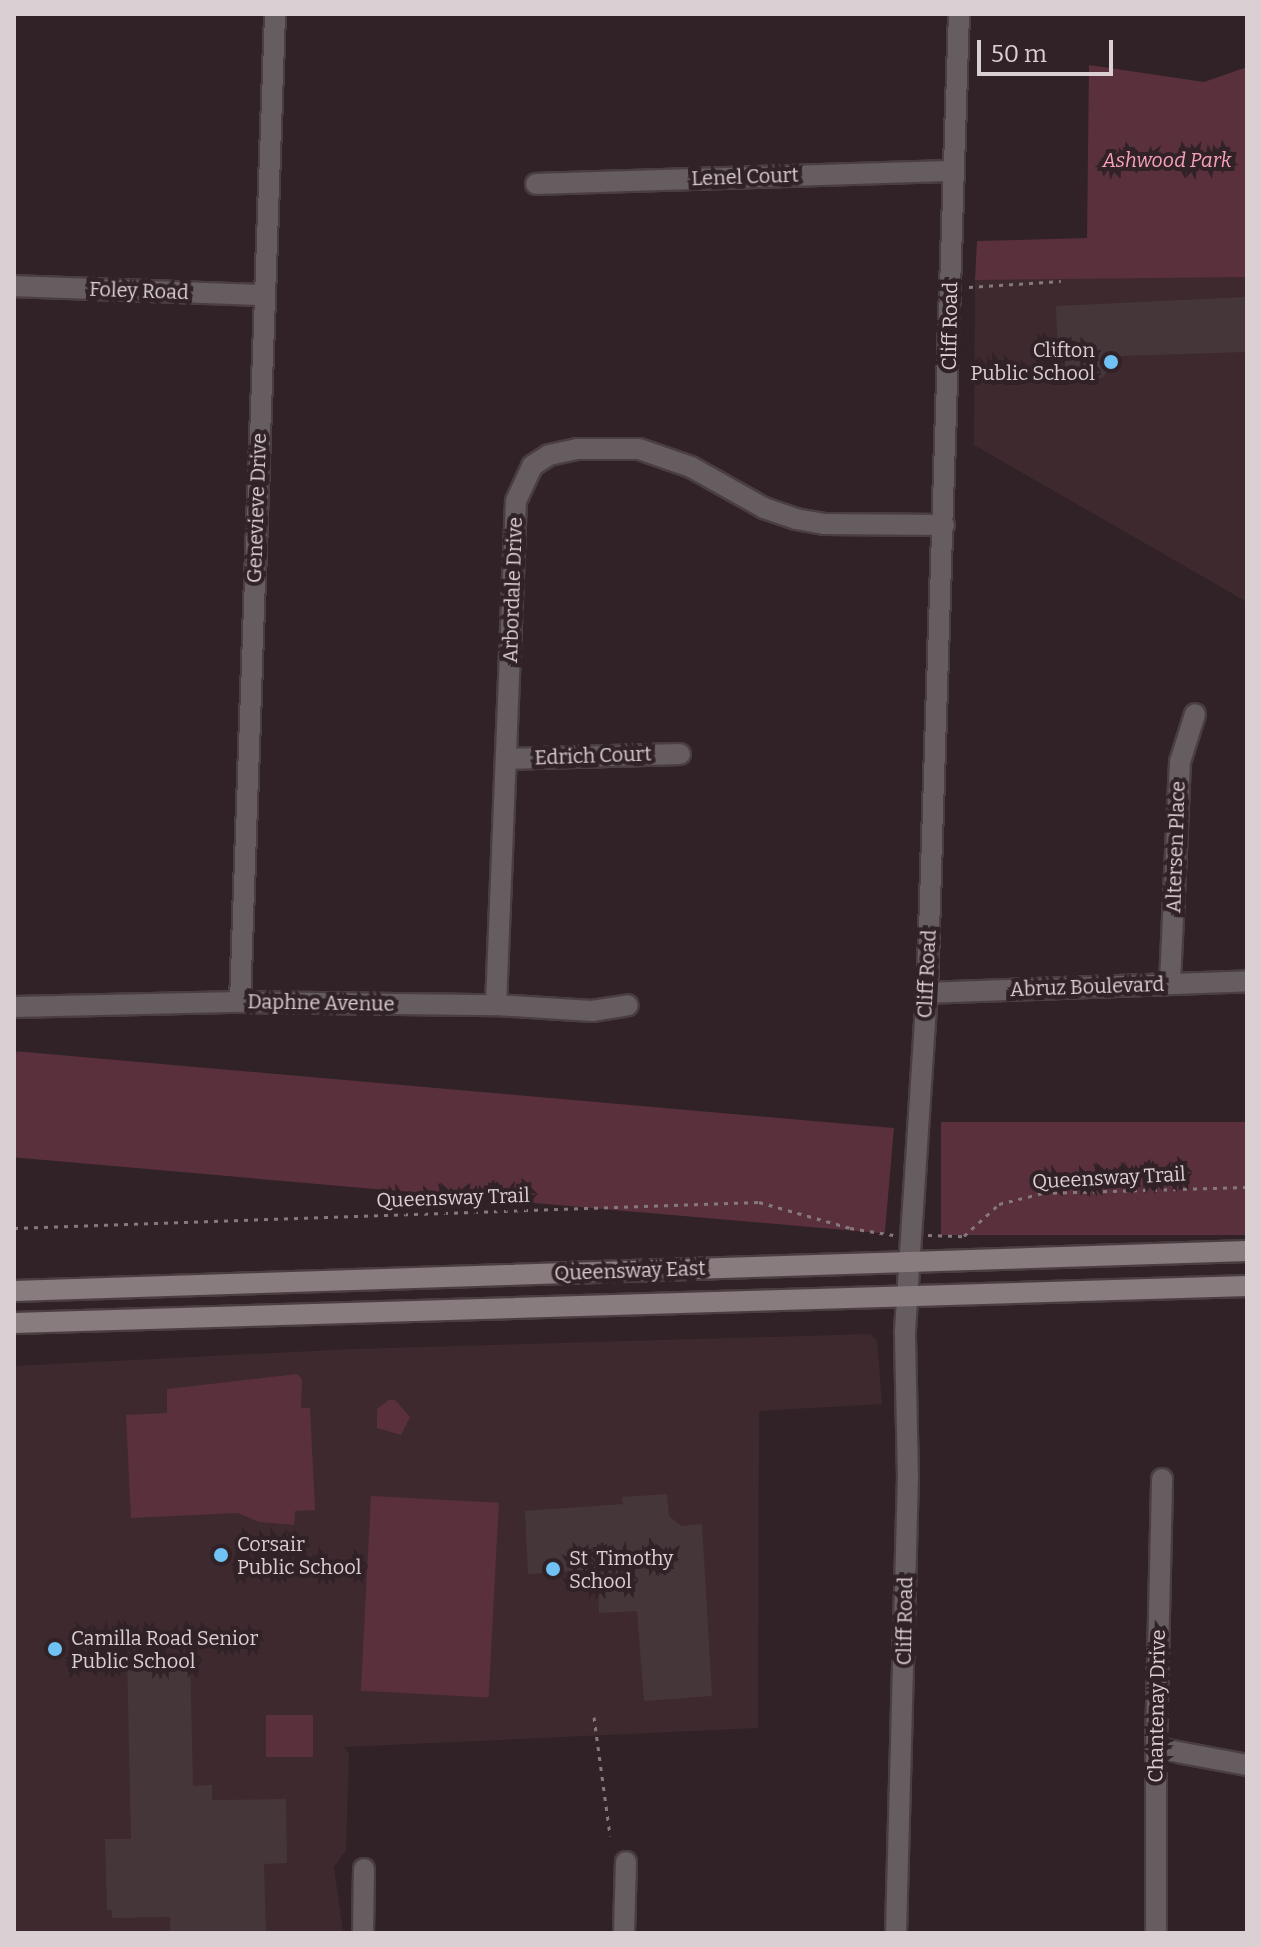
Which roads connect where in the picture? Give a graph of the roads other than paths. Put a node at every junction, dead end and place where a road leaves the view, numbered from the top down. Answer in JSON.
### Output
{"nodes":[{"id":1,"x":275,"y":14,"type":"edge"},
{"id":2,"x":959,"y":14,"type":"edge"},
{"id":3,"x":954,"y":171,"type":"junction"},
{"id":4,"x":536,"y":184,"type":"dead end"},
{"id":5,"x":14,"y":286,"type":"edge"},
{"id":6,"x":264,"y":295,"type":"junction"},
{"id":7,"x":944,"y":525,"type":"junction"},
{"id":8,"x":1195,"y":714,"type":"dead end"},
{"id":9,"x":680,"y":754,"type":"dead end"},
{"id":10,"x":506,"y":759,"type":"junction"},
{"id":11,"x":1247,"y":981,"type":"edge"},
{"id":12,"x":1170,"y":983,"type":"junction"},
{"id":13,"x":927,"y":993,"type":"junction"},
{"id":14,"x":240,"y":1002,"type":"junction"},
{"id":15,"x":496,"y":1005,"type":"junction"},
{"id":16,"x":628,"y":1005,"type":"dead end"},
{"id":17,"x":14,"y":1007,"type":"edge"},
{"id":18,"x":1247,"y":1251,"type":"edge"},
{"id":19,"x":909,"y":1261,"type":"junction"},
{"id":20,"x":1247,"y":1286,"type":"edge"},
{"id":21,"x":14,"y":1291,"type":"edge"},
{"id":22,"x":907,"y":1296,"type":"junction"},
{"id":23,"x":14,"y":1323,"type":"edge"},
{"id":24,"x":1162,"y":1479,"type":"dead end"},
{"id":25,"x":1156,"y":1748,"type":"junction"},
{"id":26,"x":1247,"y":1765,"type":"edge"},
{"id":27,"x":626,"y":1862,"type":"dead end"},
{"id":28,"x":364,"y":1869,"type":"dead end"},
{"id":29,"x":363,"y":1933,"type":"edge"},
{"id":30,"x":624,"y":1933,"type":"edge"},
{"id":31,"x":896,"y":1933,"type":"edge"},
{"id":32,"x":1156,"y":1933,"type":"edge"}],
"edges":[{"from":1,"to":6,"type":"street","name":"Genevieve Drive"},
{"from":2,"to":3,"type":"street","name":"Cliff Road"},
{"from":3,"to":4,"type":"street","name":"Lenel Court"},
{"from":3,"to":7,"type":"street","name":"Cliff Road"},
{"from":5,"to":6,"type":"street","name":"Foley Road"},
{"from":6,"to":14,"type":"street","name":"Genevieve Drive"},
{"from":7,"to":10,"type":"street","name":"Arbordale Drive"},
{"from":7,"to":13,"type":"street","name":"Cliff Road"},
{"from":8,"to":12,"type":"street","name":"Altersen Place"},
{"from":9,"to":10,"type":"street","name":"Edrich Court"},
{"from":10,"to":15,"type":"street","name":"Arbordale Drive"},
{"from":11,"to":12,"type":"street","name":"Abruz Boulevard"},
{"from":12,"to":13,"type":"street","name":"Abruz Boulevard"},
{"from":13,"to":19,"type":"street","name":"Cliff Road"},
{"from":14,"to":15,"type":"street","name":"Daphne Avenue"},
{"from":14,"to":17,"type":"street","name":"Daphne Avenue"},
{"from":15,"to":16,"type":"street","name":"Daphne Avenue"},
{"from":18,"to":19,"type":"main road","name":"Queensway East"},
{"from":19,"to":21,"type":"main road","name":"Queensway East"},
{"from":19,"to":22,"type":"street","name":"Cliff Road"},
{"from":20,"to":22,"type":"main road","name":"Queensway East"},
{"from":22,"to":23,"type":"main road","name":"Queensway East"},
{"from":22,"to":31,"type":"street","name":"Cliff Road"},
{"from":24,"to":25,"type":"street","name":"Chantenay Drive"},
{"from":25,"to":26,"type":"street"},
{"from":25,"to":32,"type":"street","name":"Chantenay Drive"},
{"from":27,"to":30,"type":"street"},
{"from":28,"to":29,"type":"street"}]}
